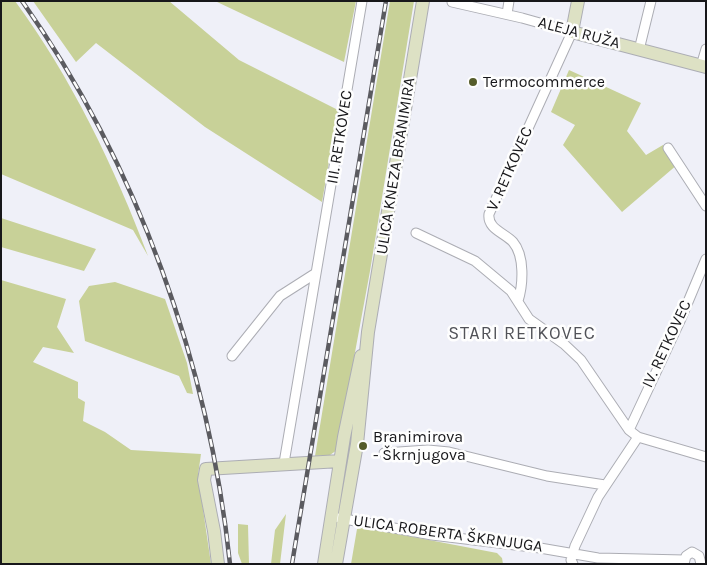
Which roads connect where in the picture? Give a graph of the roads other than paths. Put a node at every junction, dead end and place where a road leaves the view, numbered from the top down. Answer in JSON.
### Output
{"nodes":[{"id":1,"x":362,"y":1,"type":"edge"},
{"id":2,"x":423,"y":1,"type":"edge"},
{"id":3,"x":509,"y":1,"type":"edge"},
{"id":4,"x":578,"y":1,"type":"edge"},
{"id":5,"x":652,"y":1,"type":"edge"},
{"id":6,"x":452,"y":2,"type":"edge"},
{"id":7,"x":507,"y":14,"type":"junction"},
{"id":8,"x":572,"y":32,"type":"junction"},
{"id":9,"x":706,"y":49,"type":"edge"},
{"id":10,"x":639,"y":50,"type":"junction"},
{"id":11,"x":704,"y":67,"type":"edge"},
{"id":12,"x":668,"y":148,"type":"dead end"},
{"id":13,"x":706,"y":206,"type":"edge"},
{"id":14,"x":416,"y":233,"type":"dead end"},
{"id":15,"x":706,"y":259,"type":"edge"},
{"id":16,"x":316,"y":273,"type":"junction"},
{"id":17,"x":518,"y":300,"type":"junction"},
{"id":18,"x":368,"y":332,"type":"junction"},
{"id":19,"x":232,"y":356,"type":"dead end"},
{"id":20,"x":629,"y":430,"type":"junction"},
{"id":21,"x":638,"y":437,"type":"junction"},
{"id":22,"x":384,"y":453,"type":"dead end"},
{"id":23,"x":706,"y":457,"type":"edge"},
{"id":24,"x":340,"y":461,"type":"junction"},
{"id":25,"x":284,"y":463,"type":"junction"},
{"id":26,"x":605,"y":485,"type":"junction"},
{"id":27,"x":331,"y":517,"type":"junction"},
{"id":28,"x":345,"y":519,"type":"junction"},
{"id":29,"x":572,"y":553,"type":"junction"},
{"id":30,"x":684,"y":562,"type":"edge"},
{"id":31,"x":703,"y":562,"type":"edge"},
{"id":32,"x":218,"y":564,"type":"edge"},
{"id":33,"x":324,"y":564,"type":"edge"},
{"id":34,"x":336,"y":564,"type":"edge"},
{"id":35,"x":573,"y":564,"type":"edge"}],
"edges":[{"from":1,"to":16,"type":"street","name":"III. RETKOVEC"},
{"from":2,"to":18,"type":"main road","name":"ULICA KNEZA BRANIMIRA"},
{"from":3,"to":7,"type":"street"},
{"from":4,"to":8,"type":"main road"},
{"from":5,"to":10,"type":"street"},
{"from":6,"to":7,"type":"street","name":"ALEJA RUŽA"},
{"from":7,"to":8,"type":"street","name":"ALEJA RUŽA"},
{"from":8,"to":10,"type":"main road","name":"ALEJA RUŽA"},
{"from":8,"to":17,"type":"street","name":"V. RETKOVEC"},
{"from":9,"to":11,"type":"street"},
{"from":10,"to":11,"type":"main road","name":"ALEJA RUŽA"},
{"from":12,"to":13,"type":"street"},
{"from":14,"to":17,"type":"street"},
{"from":15,"to":20,"type":"street","name":"IV. RETKOVEC"},
{"from":16,"to":19,"type":"street"},
{"from":16,"to":25,"type":"street","name":"III. RETKOVEC"},
{"from":17,"to":20,"type":"street"},
{"from":18,"to":24,"type":"main road","name":"ULICA KNEZA BRANIMIRA"},
{"from":18,"to":28,"type":"main road","name":"ULICA KNEZA BRANIMIRA"},
{"from":20,"to":21,"type":"street"},
{"from":21,"to":23,"type":"street"},
{"from":21,"to":26,"type":"street"},
{"from":22,"to":26,"type":"street"},
{"from":24,"to":25,"type":"main road"},
{"from":24,"to":27,"type":"main road","name":"ULICA KNEZA BRANIMIRA"},
{"from":25,"to":32,"type":"main road"},
{"from":26,"to":29,"type":"street"},
{"from":27,"to":28,"type":"street","name":"ULICA ROBERTA ŠKRNJUGA"},
{"from":27,"to":33,"type":"main road","name":"ULICA KNEZA BRANIMIRA"},
{"from":28,"to":29,"type":"street","name":"ULICA ROBERTA ŠKRNJUGA"},
{"from":28,"to":34,"type":"main road","name":"ULICA KNEZA BRANIMIRA"},
{"from":29,"to":30,"type":"street","name":"ULICA ROBERTA ŠKRNJUGA"},
{"from":29,"to":35,"type":"street"},
{"from":30,"to":31,"type":"street","name":"ULICA ROBERTA ŠKRNJUGA"}]}
